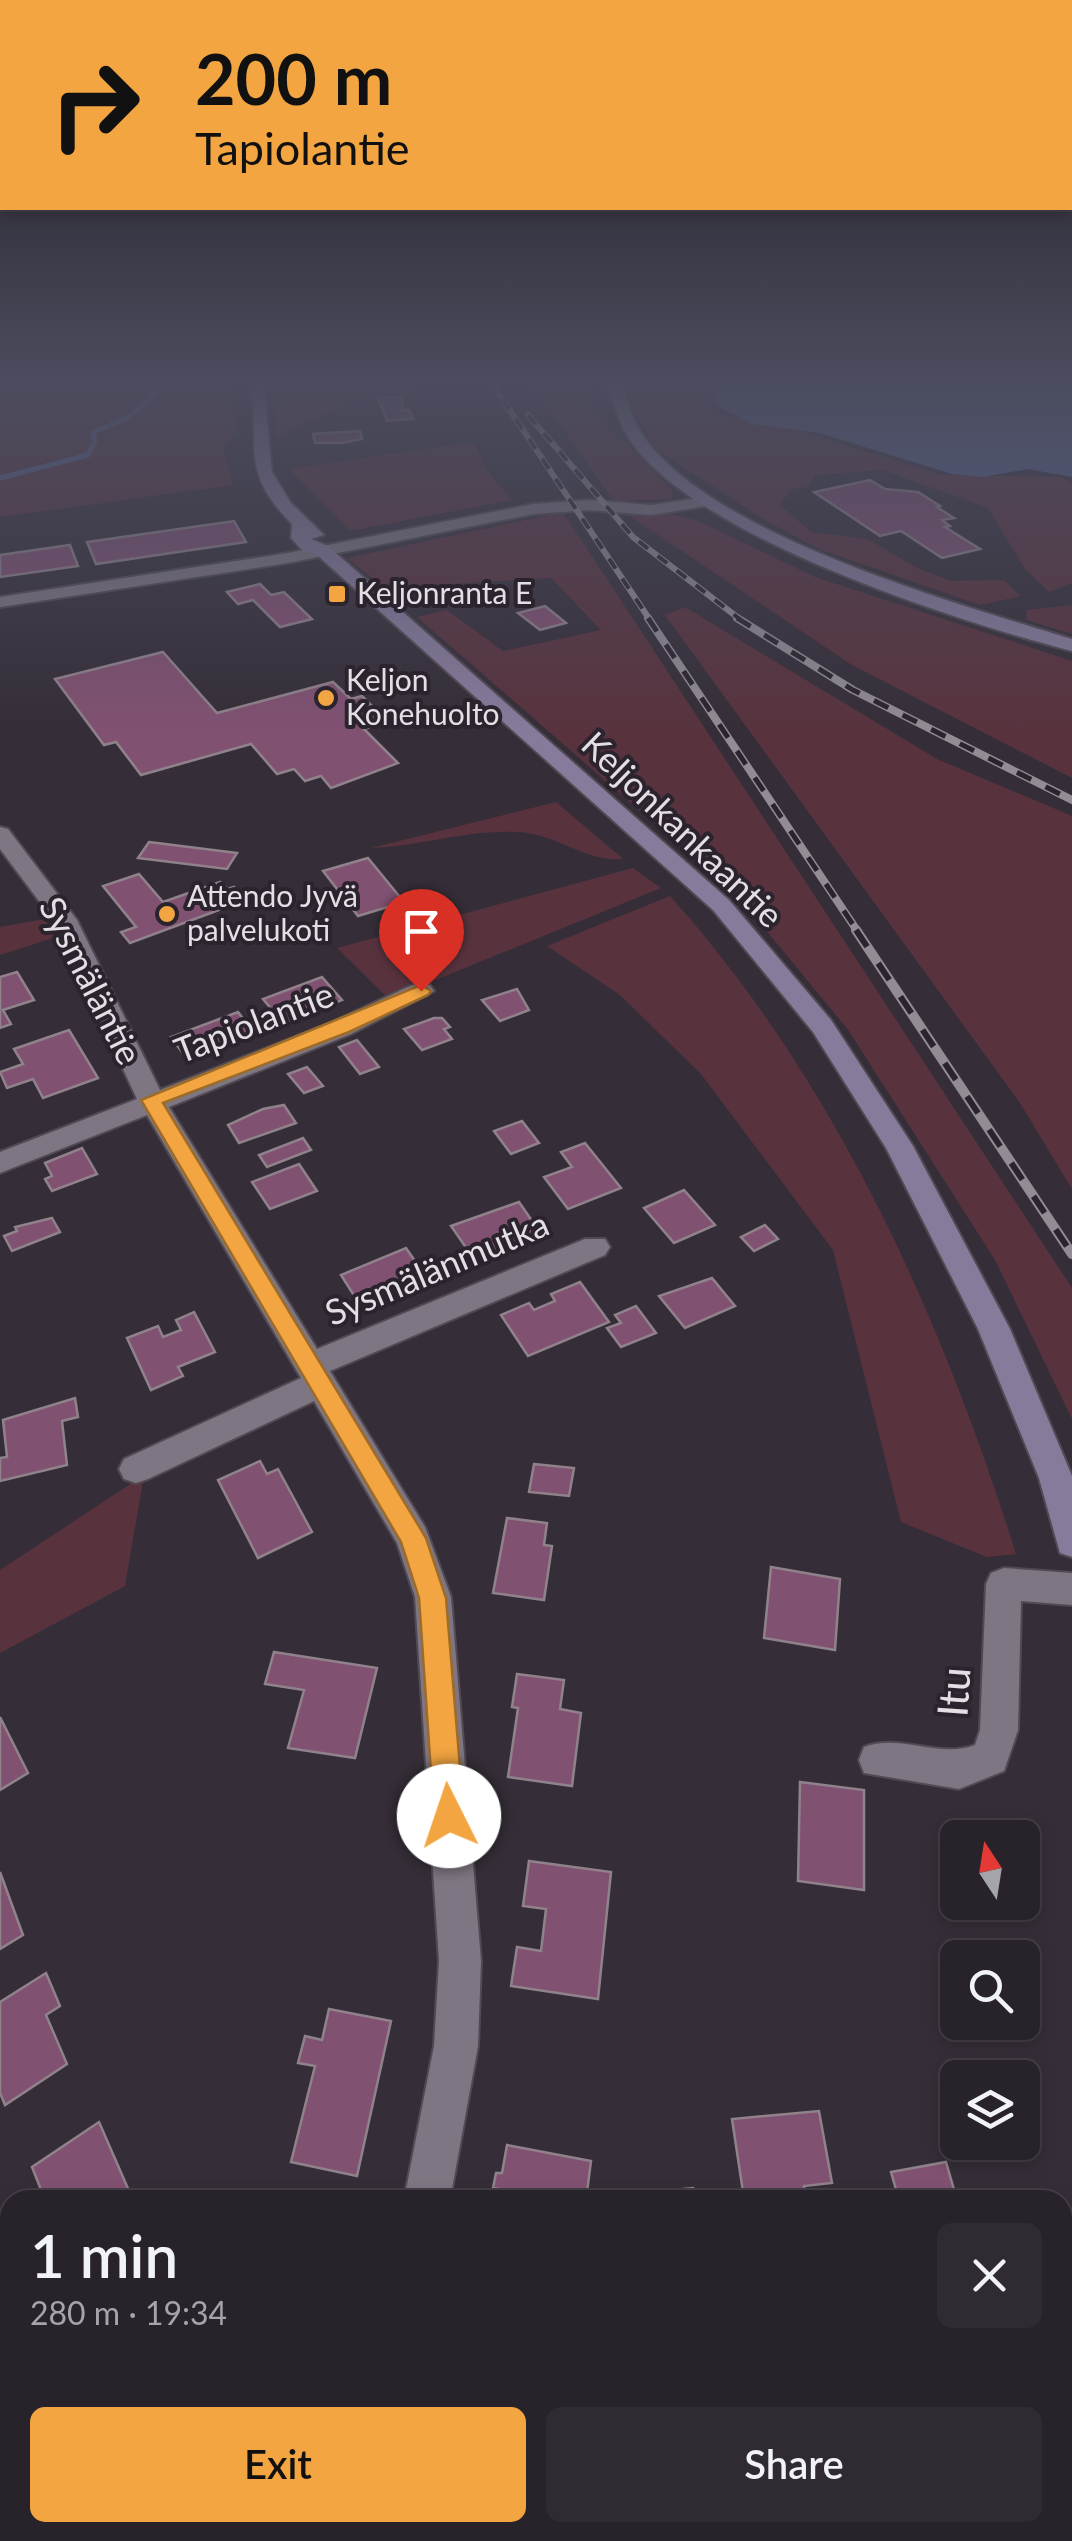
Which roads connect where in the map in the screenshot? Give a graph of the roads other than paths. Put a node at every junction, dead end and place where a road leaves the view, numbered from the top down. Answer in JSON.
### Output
{"nodes":[{"id":1,"x":276,"y":498,"type":"edge"},
{"id":2,"x":701,"y":498,"type":"edge"},
{"id":3,"x":707,"y":502,"type":"junction"},
{"id":4,"x":323,"y":551,"type":"junction"},
{"id":5,"x":0,"y":602,"type":"edge"},
{"id":6,"x":1072,"y":644,"type":"edge"},
{"id":7,"x":0,"y":834,"type":"edge"},
{"id":8,"x":421,"y":991,"type":"dead end"},
{"id":9,"x":151,"y":1100,"type":"junction"},
{"id":10,"x":0,"y":1162,"type":"edge"},
{"id":11,"x":594,"y":1247,"type":"dead end"},
{"id":12,"x":316,"y":1374,"type":"junction"},
{"id":13,"x":136,"y":1469,"type":"dead end"},
{"id":14,"x":1072,"y":1542,"type":"edge"},
{"id":15,"x":1072,"y":1590,"type":"edge"},
{"id":16,"x":878,"y":1760,"type":"dead end"},
{"id":17,"x":429,"y":2190,"type":"edge"}],
"edges":[{"from":1,"to":4,"type":"main road","name":"Keljonkankaantie"},
{"from":2,"to":3,"type":"main road"},
{"from":3,"to":4,"type":"street"},
{"from":3,"to":6,"type":"main road"},
{"from":4,"to":5,"type":"street"},
{"from":4,"to":14,"type":"main road","name":"Keljonkankaantie"},
{"from":7,"to":9,"type":"street","name":"Sysmäläntie"},
{"from":8,"to":9,"type":"street","name":"Tapiolantie"},
{"from":9,"to":10,"type":"street","name":"Tapiolantie"},
{"from":9,"to":12,"type":"street","name":"Sysmäläntie"},
{"from":11,"to":12,"type":"street","name":"Sysmälänmutka"},
{"from":12,"to":13,"type":"street","name":"Sysmälänmutka"},
{"from":12,"to":17,"type":"street","name":"Sysmäläntie"},
{"from":15,"to":16,"type":"street","name":"Itu"}]}
